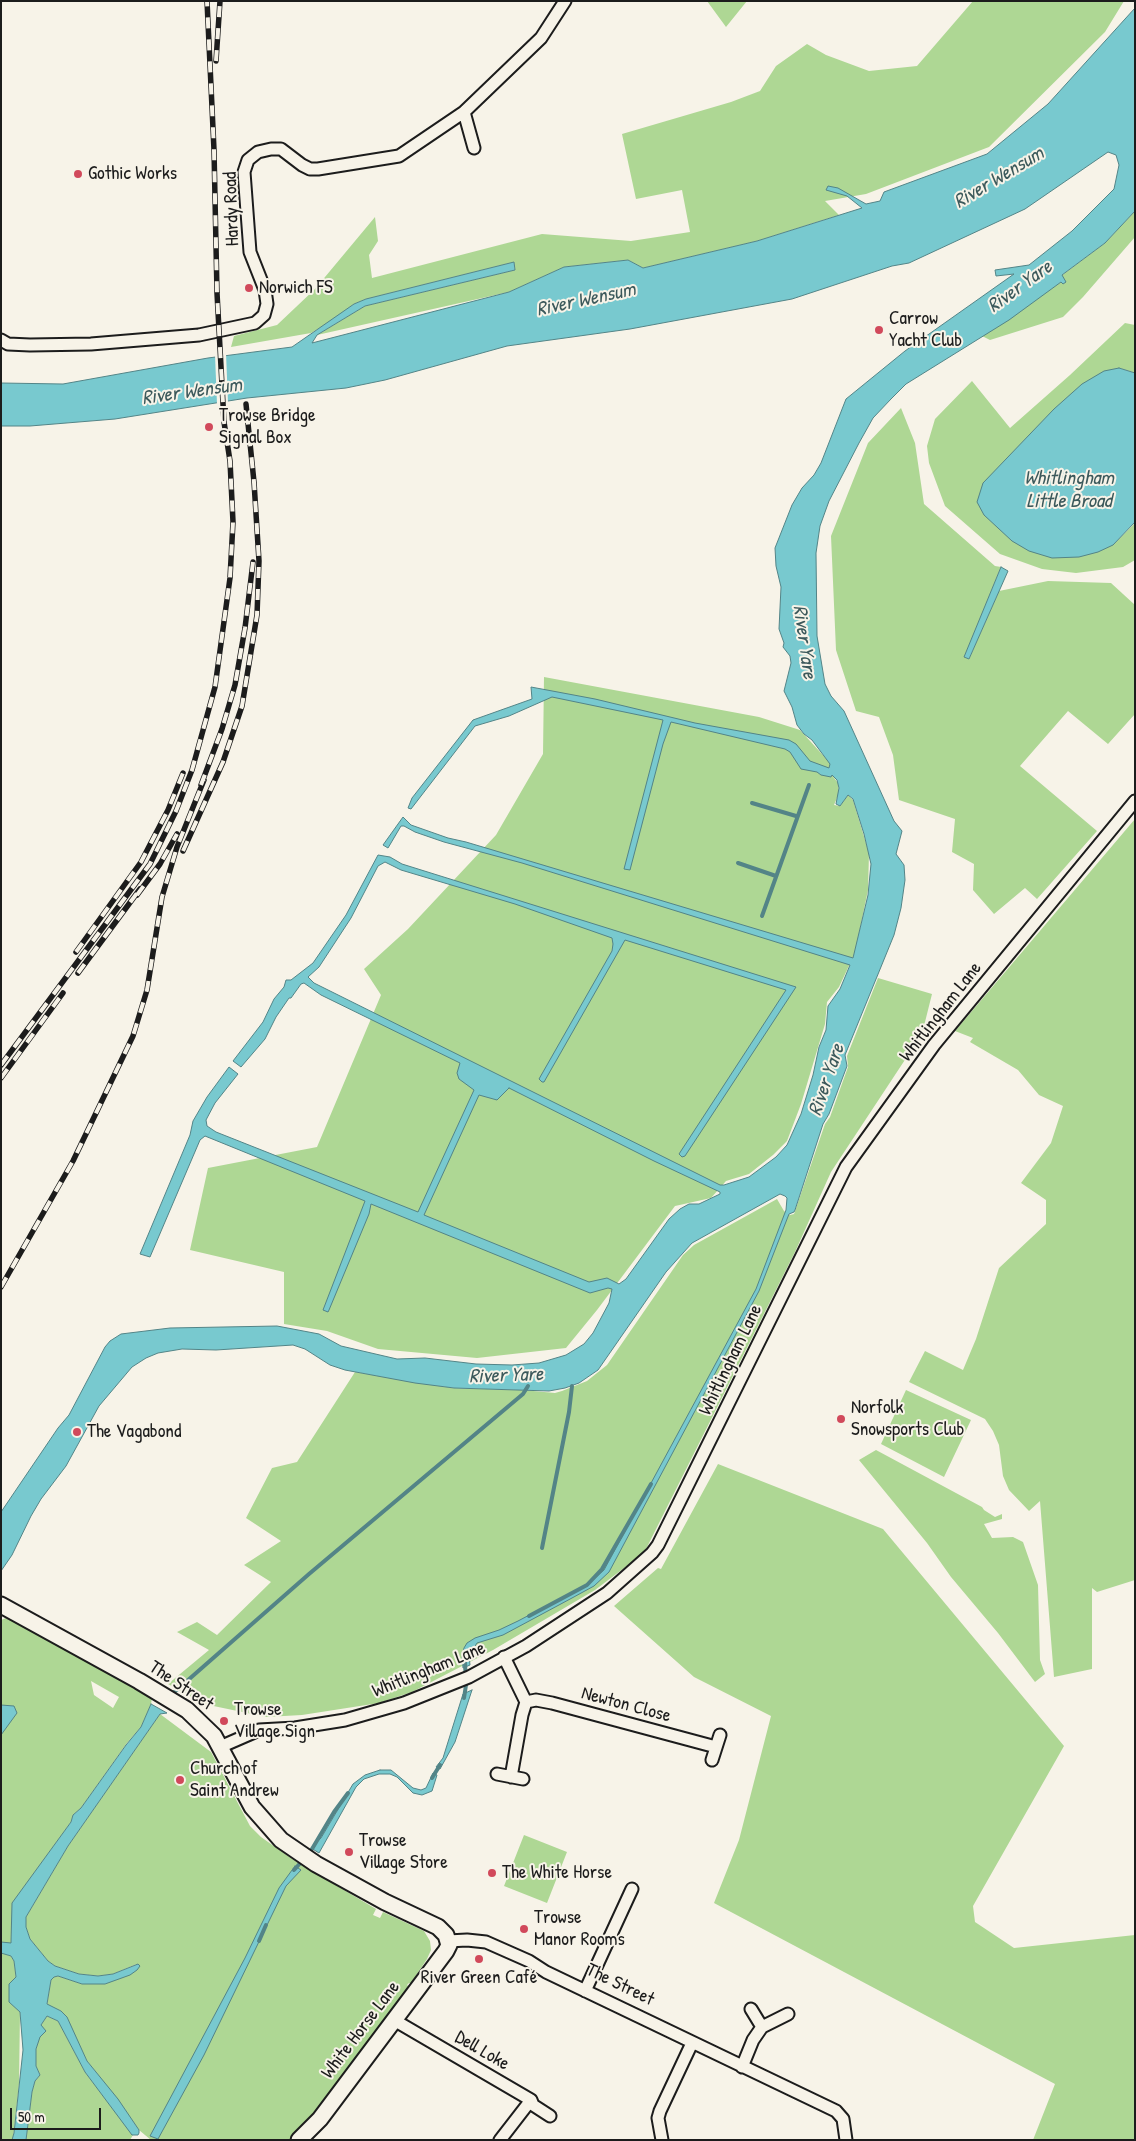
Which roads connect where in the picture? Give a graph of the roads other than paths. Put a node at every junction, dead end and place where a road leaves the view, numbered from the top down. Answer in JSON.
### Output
{"nodes":[{"id":1,"x":566,"y":1,"type":"edge"},
{"id":2,"x":464,"y":112,"type":"junction"},
{"id":3,"x":474,"y":148,"type":"dead end"},
{"id":4,"x":1,"y":340,"type":"edge"},
{"id":5,"x":1135,"y":801,"type":"edge"},
{"id":6,"x":1,"y":1605,"type":"edge"},
{"id":7,"x":504,"y":1658,"type":"junction"},
{"id":8,"x":526,"y":1702,"type":"junction"},
{"id":9,"x":720,"y":1735,"type":"dead end"},
{"id":10,"x":220,"y":1747,"type":"junction"},
{"id":11,"x":716,"y":1747,"type":"junction"},
{"id":12,"x":712,"y":1760,"type":"dead end"},
{"id":13,"x":497,"y":1774,"type":"dead end"},
{"id":14,"x":511,"y":1777,"type":"junction"},
{"id":15,"x":523,"y":1779,"type":"dead end"},
{"id":16,"x":632,"y":1889,"type":"dead end"},
{"id":17,"x":448,"y":1941,"type":"junction"},
{"id":18,"x":585,"y":1990,"type":"junction"},
{"id":19,"x":751,"y":2009,"type":"dead end"},
{"id":20,"x":788,"y":2014,"type":"dead end"},
{"id":21,"x":394,"y":2020,"type":"junction"},
{"id":22,"x":762,"y":2027,"type":"junction"},
{"id":23,"x":692,"y":2043,"type":"junction"},
{"id":24,"x":742,"y":2066,"type":"junction"},
{"id":25,"x":531,"y":2100,"type":"junction"},
{"id":26,"x":550,"y":2116,"type":"dead end"},
{"id":27,"x":845,"y":2134,"type":"edge"},
{"id":28,"x":299,"y":2140,"type":"edge"},
{"id":29,"x":500,"y":2140,"type":"edge"},
{"id":30,"x":662,"y":2140,"type":"edge"}],
"edges":[{"from":1,"to":2,"type":"street","name":"Hardy Road"},
{"from":2,"to":3,"type":"street"},
{"from":2,"to":4,"type":"street","name":"Hardy Road"},
{"from":5,"to":7,"type":"street","name":"Whitlingham Lane"},
{"from":6,"to":10,"type":"street","name":"The Street"},
{"from":7,"to":8,"type":"street"},
{"from":7,"to":10,"type":"street","name":"Whitlingham Lane"},
{"from":8,"to":11,"type":"street","name":"Newton Close"},
{"from":8,"to":14,"type":"street"},
{"from":9,"to":11,"type":"street"},
{"from":10,"to":17,"type":"street","name":"The Street"},
{"from":11,"to":12,"type":"street"},
{"from":13,"to":14,"type":"street"},
{"from":14,"to":15,"type":"street"},
{"from":16,"to":18,"type":"street"},
{"from":17,"to":18,"type":"street","name":"The Street"},
{"from":17,"to":21,"type":"street","name":"White Horse Lane"},
{"from":18,"to":23,"type":"street","name":"The Street"},
{"from":19,"to":22,"type":"street"},
{"from":20,"to":22,"type":"street"},
{"from":21,"to":25,"type":"street","name":"Dell Loke"},
{"from":21,"to":28,"type":"street","name":"White Horse Lane"},
{"from":22,"to":24,"type":"street"},
{"from":23,"to":24,"type":"street","name":"The Street"},
{"from":23,"to":30,"type":"street"},
{"from":24,"to":27,"type":"street","name":"The Street"},
{"from":25,"to":26,"type":"street","name":"Dell Loke"},
{"from":25,"to":29,"type":"street"}]}
